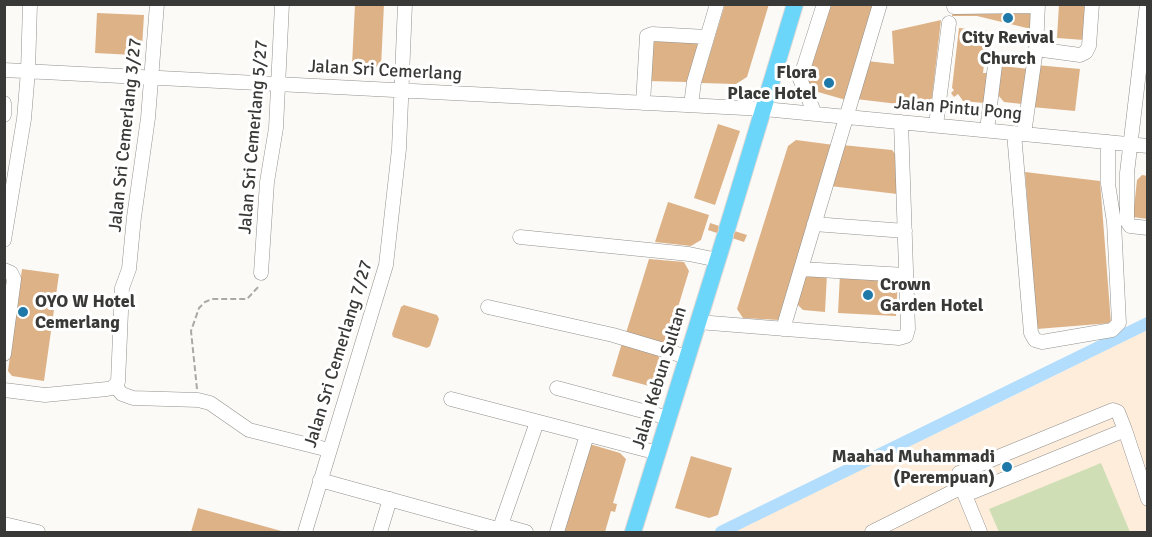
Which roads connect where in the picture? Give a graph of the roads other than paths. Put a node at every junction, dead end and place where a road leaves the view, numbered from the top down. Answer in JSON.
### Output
{"nodes":[{"id":1,"x":30,"y":4,"type":"edge"},
{"id":2,"x":157,"y":4,"type":"edge"},
{"id":3,"x":282,"y":4,"type":"edge"},
{"id":4,"x":405,"y":4,"type":"edge"},
{"id":5,"x":717,"y":4,"type":"edge"},
{"id":6,"x":795,"y":4,"type":"edge"},
{"id":7,"x":824,"y":4,"type":"edge"},
{"id":8,"x":879,"y":4,"type":"edge"},
{"id":9,"x":1092,"y":4,"type":"edge"},
{"id":10,"x":1038,"y":5,"type":"edge"},
{"id":11,"x":1147,"y":6,"type":"edge"},
{"id":12,"x":954,"y":7,"type":"dead end"},
{"id":13,"x":949,"y":23,"type":"dead end"},
{"id":14,"x":707,"y":37,"type":"junction"},
{"id":15,"x":1036,"y":49,"type":"junction"},
{"id":16,"x":995,"y":65,"type":"dead end"},
{"id":17,"x":1144,"y":68,"type":"edge"},
{"id":18,"x":4,"y":70,"type":"edge"},
{"id":19,"x":28,"y":71,"type":"junction"},
{"id":20,"x":153,"y":77,"type":"junction"},
{"id":21,"x":278,"y":84,"type":"junction"},
{"id":22,"x":401,"y":90,"type":"junction"},
{"id":23,"x":4,"y":103,"type":"edge"},
{"id":24,"x":643,"y":103,"type":"junction"},
{"id":25,"x":691,"y":105,"type":"junction"},
{"id":26,"x":764,"y":109,"type":"junction"},
{"id":27,"x":815,"y":114,"type":"junction"},
{"id":28,"x":4,"y":115,"type":"edge"},
{"id":29,"x":846,"y":117,"type":"junction"},
{"id":30,"x":901,"y":122,"type":"junction"},
{"id":31,"x":1133,"y":124,"type":"junction"},
{"id":32,"x":936,"y":125,"type":"junction"},
{"id":33,"x":1148,"y":126,"type":"edge"},
{"id":34,"x":987,"y":130,"type":"junction"},
{"id":35,"x":1019,"y":133,"type":"junction"},
{"id":36,"x":1108,"y":142,"type":"junction"},
{"id":37,"x":1131,"y":144,"type":"junction"},
{"id":38,"x":1148,"y":146,"type":"edge"},
{"id":39,"x":8,"y":195,"type":"edge"},
{"id":40,"x":814,"y":224,"type":"junction"},
{"id":41,"x":1148,"y":228,"type":"edge"},
{"id":42,"x":905,"y":231,"type":"junction"},
{"id":43,"x":520,"y":237,"type":"dead end"},
{"id":44,"x":4,"y":240,"type":"edge"},
{"id":45,"x":718,"y":260,"type":"junction"},
{"id":46,"x":801,"y":269,"type":"junction"},
{"id":47,"x":4,"y":270,"type":"edge"},
{"id":48,"x":261,"y":273,"type":"road end"},
{"id":49,"x":906,"y":275,"type":"junction"},
{"id":50,"x":488,"y":307,"type":"dead end"},
{"id":51,"x":698,"y":322,"type":"junction"},
{"id":52,"x":783,"y":329,"type":"junction"},
{"id":53,"x":4,"y":354,"type":"edge"},
{"id":54,"x":687,"y":357,"type":"junction"},
{"id":55,"x":115,"y":386,"type":"junction"},
{"id":56,"x":557,"y":388,"type":"dead end"},
{"id":57,"x":4,"y":390,"type":"edge"},
{"id":58,"x":451,"y":399,"type":"dead end"},
{"id":59,"x":669,"y":418,"type":"junction"},
{"id":60,"x":537,"y":422,"type":"junction"},
{"id":61,"x":1125,"y":430,"type":"junction"},
{"id":62,"x":587,"y":435,"type":"junction"},
{"id":63,"x":329,"y":450,"type":"junction"},
{"id":64,"x":658,"y":453,"type":"junction"},
{"id":65,"x":320,"y":480,"type":"junction"},
{"id":66,"x":963,"y":491,"type":"junction"},
{"id":67,"x":390,"y":499,"type":"junction"},
{"id":68,"x":1148,"y":500,"type":"edge"},
{"id":69,"x":4,"y":524,"type":"edge"},
{"id":70,"x":501,"y":529,"type":"edge"},
{"id":71,"x":38,"y":532,"type":"edge"},
{"id":72,"x":305,"y":532,"type":"edge"},
{"id":73,"x":380,"y":532,"type":"edge"},
{"id":74,"x":526,"y":532,"type":"edge"},
{"id":75,"x":557,"y":532,"type":"edge"},
{"id":76,"x":633,"y":532,"type":"edge"},
{"id":77,"x":872,"y":532,"type":"edge"},
{"id":78,"x":980,"y":532,"type":"edge"}],
"edges":[{"from":1,"to":19,"type":"street"},
{"from":2,"to":20,"type":"street","name":"Jalan Sri Cemerlang 3/27"},
{"from":3,"to":21,"type":"street","name":"Jalan Sri Cemerlang 5/27"},
{"from":4,"to":22,"type":"street","name":"Jalan Sri Cemerlang 7/27"},
{"from":5,"to":14,"type":"street"},
{"from":6,"to":26,"type":"main road","name":"Jalan Kebun Sultan"},
{"from":7,"to":27,"type":"street"},
{"from":8,"to":29,"type":"street"},
{"from":9,"to":15,"type":"street"},
{"from":10,"to":12,"type":"street"},
{"from":10,"to":15,"type":"street"},
{"from":11,"to":17,"type":"street"},
{"from":13,"to":32,"type":"street"},
{"from":14,"to":24,"type":"street"},
{"from":14,"to":25,"type":"street"},
{"from":15,"to":35,"type":"street"},
{"from":16,"to":34,"type":"street"},
{"from":17,"to":31,"type":"street"},
{"from":18,"to":19,"type":"street","name":"Jalan Sri Cemerlang"},
{"from":19,"to":20,"type":"street","name":"Jalan Sri Cemerlang"},
{"from":19,"to":39,"type":"street"},
{"from":20,"to":21,"type":"street","name":"Jalan Sri Cemerlang"},
{"from":20,"to":55,"type":"street","name":"Jalan Sri Cemerlang 3/27"},
{"from":21,"to":22,"type":"street","name":"Jalan Sri Cemerlang"},
{"from":21,"to":48,"type":"street","name":"Jalan Sri Cemerlang 5/27"},
{"from":22,"to":24,"type":"street","name":"Jalan Sri Cemerlang"},
{"from":22,"to":63,"type":"street","name":"Jalan Sri Cemerlang 7/27"},
{"from":23,"to":28,"type":"street"},
{"from":24,"to":25,"type":"street","name":"Jalan Sri Cemerlang"},
{"from":25,"to":26,"type":"street","name":"Jalan Sri Cemerlang"},
{"from":26,"to":27,"type":"street","name":"Jalan Pintu Pong"},
{"from":26,"to":45,"type":"main road","name":"Jalan Kebun Sultan"},
{"from":27,"to":29,"type":"street","name":"Jalan Pintu Pong"},
{"from":29,"to":30,"type":"street","name":"Jalan Pintu Pong"},
{"from":29,"to":40,"type":"street"},
{"from":30,"to":32,"type":"street","name":"Jalan Pintu Pong"},
{"from":30,"to":42,"type":"street"},
{"from":31,"to":33,"type":"street"},
{"from":31,"to":37,"type":"street"},
{"from":32,"to":34,"type":"street","name":"Jalan Pintu Pong"},
{"from":34,"to":35,"type":"street","name":"Jalan Pintu Pong"},
{"from":35,"to":36,"type":"street","name":"Jalan Pintu Pong"},
{"from":35,"to":36,"type":"street"},
{"from":36,"to":37,"type":"street","name":"Jalan Pintu Pong"},
{"from":37,"to":38,"type":"street","name":"Jalan Pintu Pong"},
{"from":37,"to":41,"type":"street"},
{"from":39,"to":44,"type":"street"},
{"from":40,"to":42,"type":"street"},
{"from":40,"to":46,"type":"street"},
{"from":42,"to":49,"type":"street"},
{"from":43,"to":45,"type":"street"},
{"from":45,"to":51,"type":"main road","name":"Jalan Kebun Sultan"},
{"from":46,"to":49,"type":"street"},
{"from":46,"to":52,"type":"street"},
{"from":47,"to":53,"type":"street"},
{"from":49,"to":52,"type":"street"},
{"from":50,"to":54,"type":"street"},
{"from":51,"to":52,"type":"street"},
{"from":51,"to":54,"type":"main road","name":"Jalan Kebun Sultan"},
{"from":54,"to":59,"type":"main road","name":"Jalan Kebun Sultan"},
{"from":55,"to":57,"type":"street"},
{"from":55,"to":63,"type":"street"},
{"from":56,"to":59,"type":"street"},
{"from":58,"to":60,"type":"street"},
{"from":59,"to":64,"type":"main road","name":"Jalan Kebun Sultan"},
{"from":60,"to":62,"type":"street"},
{"from":60,"to":70,"type":"street"},
{"from":61,"to":66,"type":"street"},
{"from":61,"to":66,"type":"street"},
{"from":61,"to":68,"type":"street"},
{"from":62,"to":64,"type":"street"},
{"from":62,"to":75,"type":"street"},
{"from":63,"to":65,"type":"street","name":"Jalan Sri Cemerlang 7/27"},
{"from":64,"to":76,"type":"main road","name":"Jalan Kebun Sultan"},
{"from":65,"to":67,"type":"street"},
{"from":65,"to":72,"type":"street","name":"Jalan Sri Cemerlang 7/27"},
{"from":66,"to":77,"type":"street"},
{"from":66,"to":78,"type":"street"},
{"from":67,"to":70,"type":"street"},
{"from":67,"to":73,"type":"street"},
{"from":69,"to":71,"type":"street"},
{"from":70,"to":74,"type":"street"}]}
